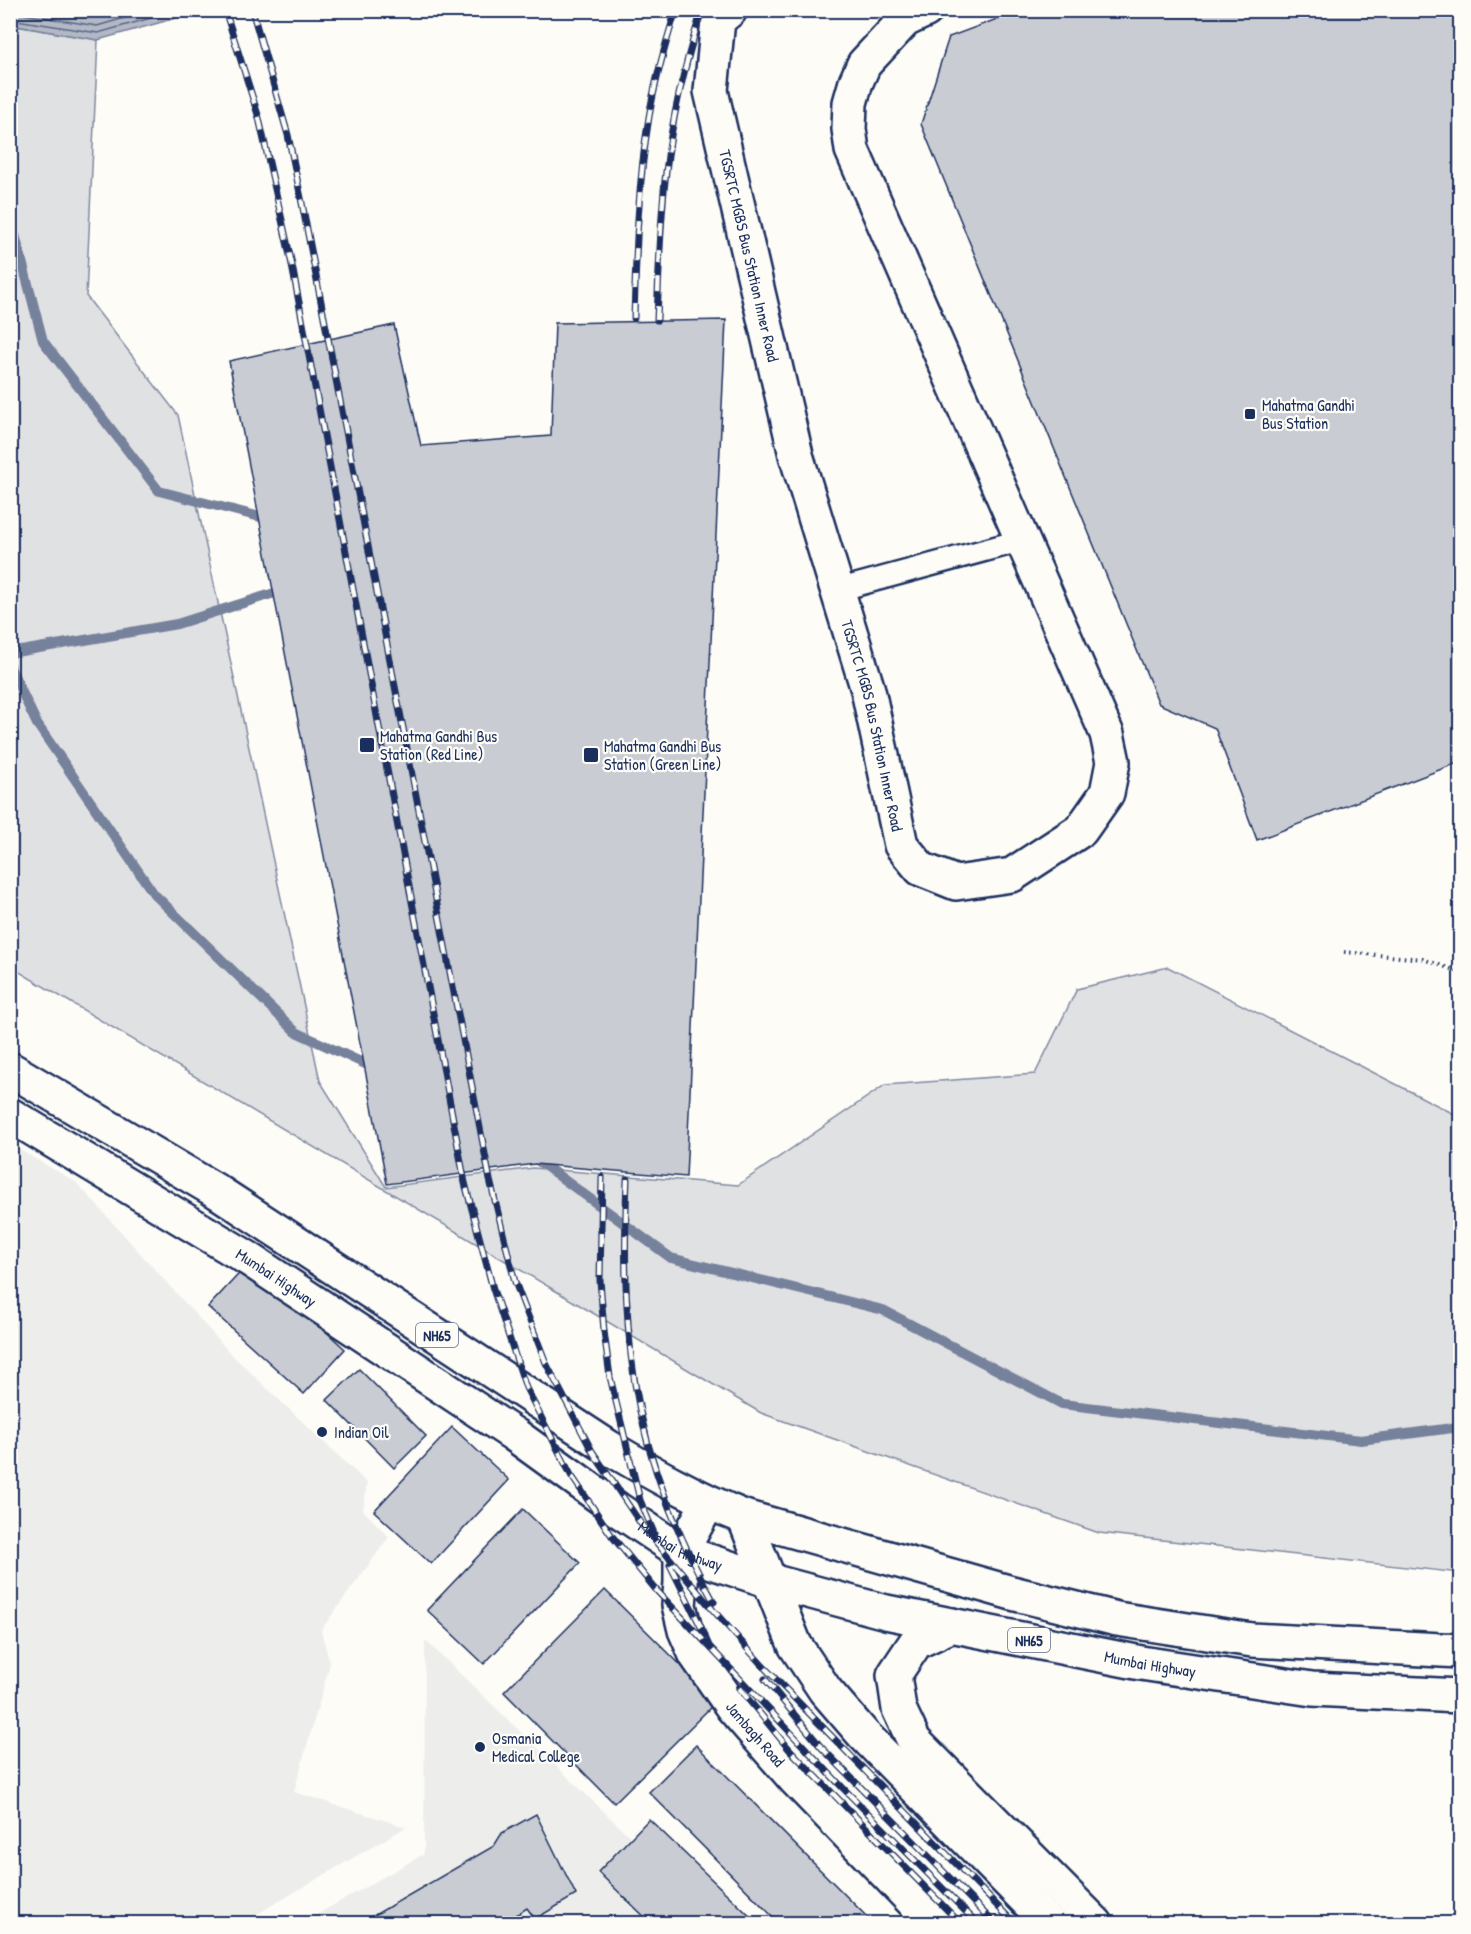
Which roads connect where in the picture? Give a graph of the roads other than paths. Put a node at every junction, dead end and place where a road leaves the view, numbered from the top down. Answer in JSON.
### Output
{"nodes":[{"id":1,"x":730,"y":10,"type":"edge"},
{"id":2,"x":926,"y":10,"type":"edge"},
{"id":3,"x":1023,"y":540,"type":"junction"},
{"id":4,"x":838,"y":590,"type":"junction"},
{"id":5,"x":10,"y":1070,"type":"edge"},
{"id":6,"x":10,"y":1115,"type":"edge"},
{"id":7,"x":708,"y":1503,"type":"junction"},
{"id":8,"x":744,"y":1517,"type":"junction"},
{"id":9,"x":681,"y":1552,"type":"junction"},
{"id":10,"x":767,"y":1580,"type":"junction"},
{"id":11,"x":952,"y":1625,"type":"junction"},
{"id":12,"x":1461,"y":1650,"type":"edge"},
{"id":13,"x":1461,"y":1696,"type":"edge"},
{"id":14,"x":935,"y":1923,"type":"edge"},
{"id":15,"x":1050,"y":1923,"type":"edge"},
{"id":16,"x":1096,"y":1923,"type":"edge"}],
"edges":[{"from":1,"to":4,"type":"main road","name":"TGSRTC MGBS Bus Station Inner Road"},
{"from":2,"to":3,"type":"main road","name":"TGSRTC MGBS Bus Station Inner Road"},
{"from":3,"to":4,"type":"lane"},
{"from":3,"to":4,"type":"main road","name":"TGSRTC MGBS Bus Station Inner Road"},
{"from":5,"to":7,"type":"main road","number":"NH65"},
{"from":6,"to":9,"type":"main road","name":"Mumbai Highway","number":"NH65"},
{"from":7,"to":8,"type":"main road","number":"NH65"},
{"from":7,"to":9,"type":"main road","name":"Jambagh Road"},
{"from":8,"to":10,"type":"main road"},
{"from":8,"to":12,"type":"main road","number":"NH65"},
{"from":9,"to":10,"type":"main road","name":"Mumbai Highway","number":"NH65"},
{"from":9,"to":14,"type":"main road","name":"Jambagh Road"},
{"from":10,"to":11,"type":"main road","name":"Mumbai Highway","number":"NH65"},
{"from":10,"to":15,"type":"main road"},
{"from":11,"to":13,"type":"main road","name":"Mumbai Highway","number":"NH65"},
{"from":11,"to":16,"type":"main road"}]}
